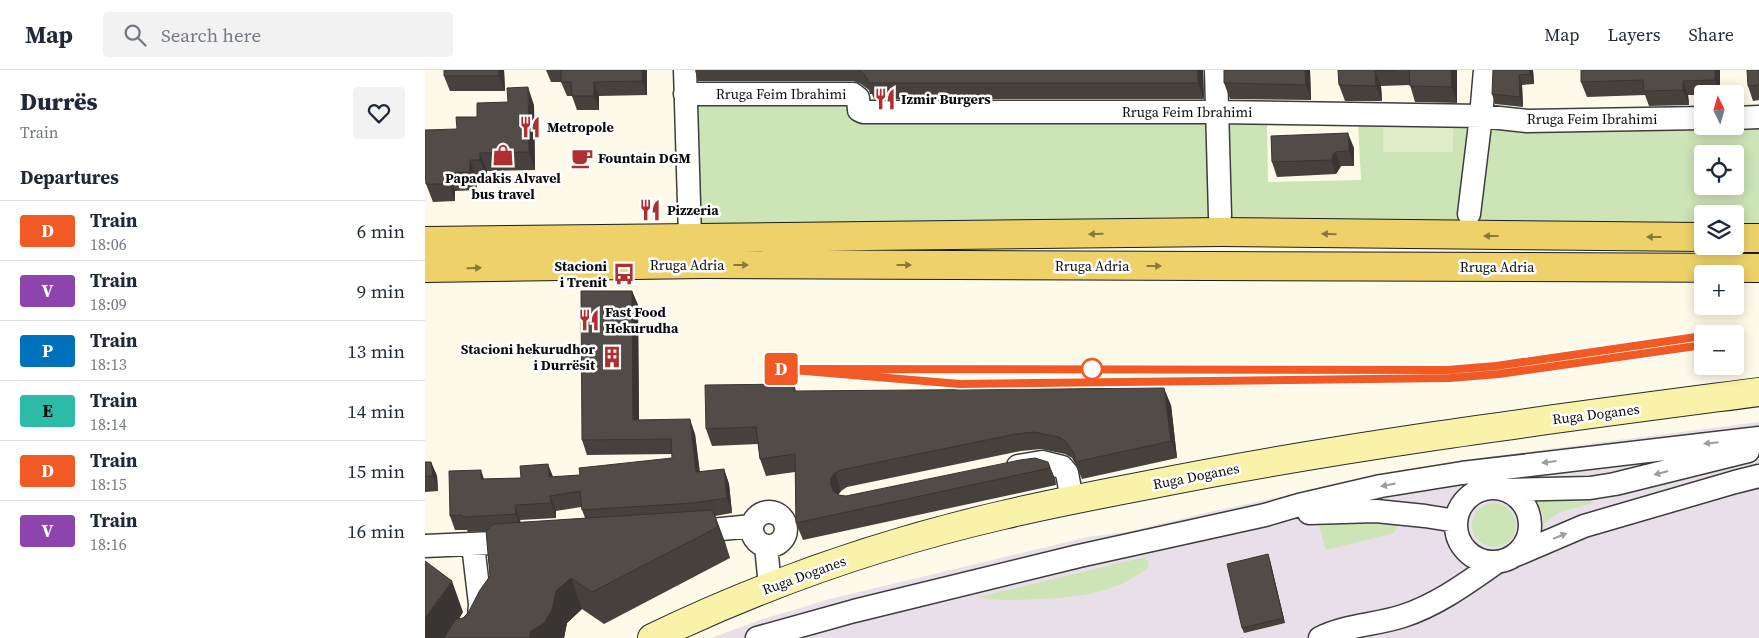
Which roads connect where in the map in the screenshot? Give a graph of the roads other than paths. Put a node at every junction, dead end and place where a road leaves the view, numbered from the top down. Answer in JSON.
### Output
{"nodes":[{"id":1,"x":685,"y":70,"type":"edge"},
{"id":2,"x":1216,"y":70,"type":"edge"},
{"id":3,"x":1485,"y":70,"type":"edge"},
{"id":4,"x":685,"y":94,"type":"junction"},
{"id":5,"x":1217,"y":112,"type":"junction"},
{"id":6,"x":1481,"y":116,"type":"junction"},
{"id":7,"x":1759,"y":117,"type":"edge"},
{"id":8,"x":1694,"y":118,"type":"edge"},
{"id":9,"x":1744,"y":118,"type":"edge"},
{"id":10,"x":1469,"y":214,"type":"dead end"},
{"id":11,"x":1221,"y":216,"type":"dead end"},
{"id":12,"x":689,"y":237,"type":"junction"},
{"id":13,"x":1694,"y":237,"type":"edge"},
{"id":14,"x":1744,"y":238,"type":"edge"},
{"id":15,"x":1759,"y":238,"type":"edge"},
{"id":16,"x":425,"y":240,"type":"edge"},
{"id":17,"x":425,"y":268,"type":"edge"},
{"id":18,"x":1759,"y":268,"type":"edge"},
{"id":19,"x":1759,"y":392,"type":"edge"},
{"id":20,"x":1759,"y":438,"type":"edge"},
{"id":21,"x":1759,"y":449,"type":"edge"},
{"id":22,"x":995,"y":470,"type":"edge"},
{"id":23,"x":1462,"y":473,"type":"junction"},
{"id":24,"x":1759,"y":476,"type":"edge"},
{"id":25,"x":1496,"y":489,"type":"junction"},
{"id":26,"x":1072,"y":500,"type":"junction"},
{"id":27,"x":1265,"y":515,"type":"junction"},
{"id":28,"x":1457,"y":521,"type":"junction"},
{"id":29,"x":752,"y":526,"type":"junction"},
{"id":30,"x":669,"y":533,"type":"edge"},
{"id":31,"x":532,"y":541,"type":"edge"},
{"id":32,"x":473,"y":545,"type":"junction"},
{"id":33,"x":771,"y":545,"type":"junction"},
{"id":34,"x":425,"y":546,"type":"edge"},
{"id":35,"x":1506,"y":559,"type":"junction"},
{"id":36,"x":775,"y":585,"type":"junction"},
{"id":37,"x":468,"y":638,"type":"edge"},
{"id":38,"x":652,"y":638,"type":"edge"},
{"id":39,"x":757,"y":638,"type":"edge"},
{"id":40,"x":1320,"y":638,"type":"edge"}],
"edges":[{"from":1,"to":4,"type":"street"},
{"from":2,"to":5,"type":"street"},
{"from":3,"to":6,"type":"street"},
{"from":4,"to":5,"type":"street","name":"Rruga Feim Ibrahimi"},
{"from":4,"to":12,"type":"street"},
{"from":5,"to":6,"type":"street","name":"Rruga Feim Ibrahimi"},
{"from":5,"to":11,"type":"street"},
{"from":6,"to":8,"type":"street","name":"Rruga Feim Ibrahimi"},
{"from":6,"to":10,"type":"street"},
{"from":7,"to":9,"type":"street"},
{"from":13,"to":12,"type":"main road","name":"Rruga Adria","one_way":true},
{"from":12,"to":16,"type":"main road","name":"Rruga Adria"},
{"from":14,"to":15,"type":"main road"},
{"from":17,"to":18,"type":"main road","name":"Rruga Adria","one_way":true},
{"from":19,"to":26,"type":"main road","name":"Ruga Doganes"},
{"from":20,"to":23,"type":"street","one_way":true},
{"from":21,"to":25,"type":"street","one_way":true},
{"from":22,"to":26,"type":"street"},
{"from":23,"to":25,"type":"street"},
{"from":23,"to":27,"type":"street","one_way":true},
{"from":35,"to":24,"type":"street","one_way":true},
{"from":25,"to":28,"type":"street"},
{"from":25,"to":35,"type":"street"},
{"from":26,"to":36,"type":"main road","name":"Ruga Doganes"},
{"from":27,"to":28,"type":"street"},
{"from":27,"to":39,"type":"street"},
{"from":28,"to":35,"type":"street"},
{"from":29,"to":30,"type":"street"},
{"from":29,"to":33,"type":"street"},
{"from":29,"to":33,"type":"street"},
{"from":31,"to":32,"type":"street"},
{"from":32,"to":34,"type":"street"},
{"from":32,"to":37,"type":"street"},
{"from":33,"to":36,"type":"street"},
{"from":35,"to":40,"type":"street"},
{"from":36,"to":38,"type":"main road","name":"Ruga Doganes"}]}
